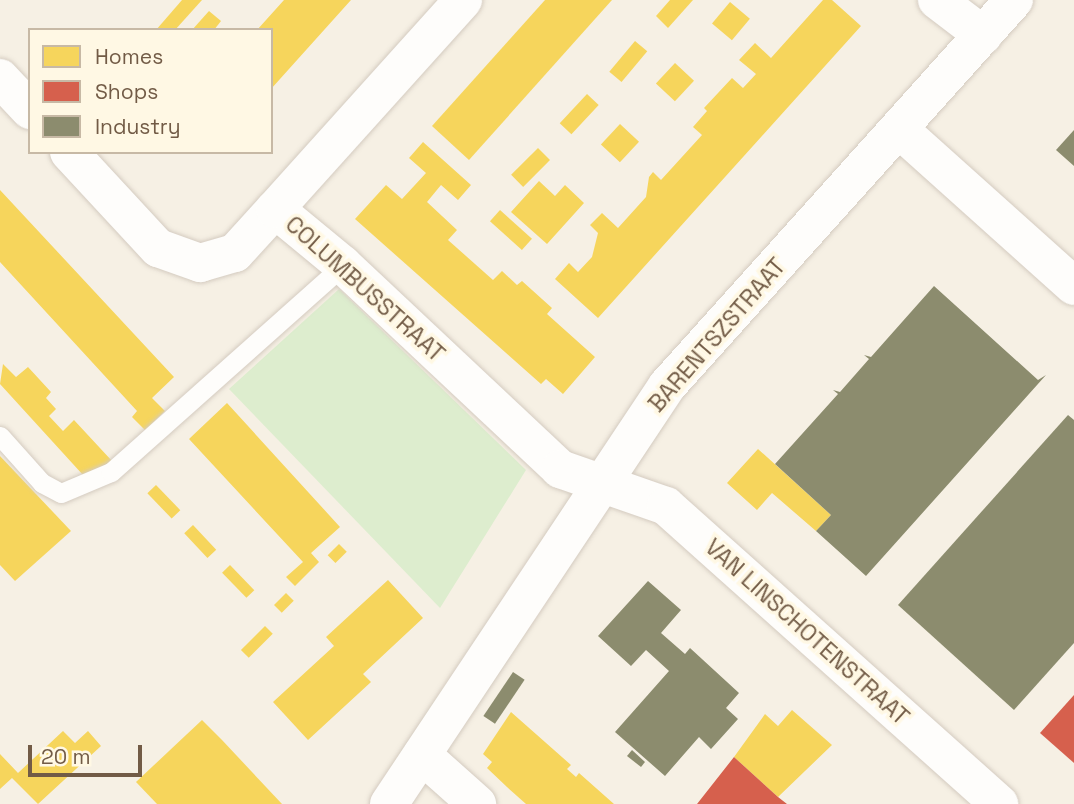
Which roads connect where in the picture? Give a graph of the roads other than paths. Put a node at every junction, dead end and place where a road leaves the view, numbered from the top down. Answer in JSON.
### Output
{"nodes":[{"id":1,"x":463,"y":0,"type":"edge"},
{"id":2,"x":937,"y":0,"type":"edge"},
{"id":3,"x":1014,"y":0,"type":"edge"},
{"id":4,"x":983,"y":34,"type":"junction"},
{"id":5,"x":0,"y":78,"type":"edge"},
{"id":6,"x":28,"y":108,"type":"edge"},
{"id":7,"x":899,"y":129,"type":"junction"},
{"id":8,"x":71,"y":154,"type":"edge"},
{"id":9,"x":275,"y":209,"type":"junction"},
{"id":10,"x":343,"y":265,"type":"junction"},
{"id":11,"x":1074,"y":286,"type":"edge"},
{"id":12,"x":0,"y":436,"type":"edge"},
{"id":13,"x":601,"y":482,"type":"junction"},
{"id":14,"x":422,"y":755,"type":"junction"},
{"id":15,"x":389,"y":804,"type":"edge"},
{"id":16,"x":477,"y":804,"type":"edge"},
{"id":17,"x":999,"y":804,"type":"edge"}],
"edges":[{"from":1,"to":9,"type":"street"},
{"from":2,"to":4,"type":"street"},
{"from":3,"to":4,"type":"street","name":"BARENTSZSTRAAT"},
{"from":4,"to":7,"type":"street","name":"BARENTSZSTRAAT"},
{"from":5,"to":6,"type":"street"},
{"from":7,"to":11,"type":"street"},
{"from":7,"to":13,"type":"street","name":"BARENTSZSTRAAT"},
{"from":8,"to":9,"type":"street","name":"COLUMBUSSTRAAT"},
{"from":9,"to":10,"type":"street","name":"COLUMBUSSTRAAT"},
{"from":10,"to":12,"type":"lane"},
{"from":10,"to":13,"type":"street","name":"COLUMBUSSTRAAT"},
{"from":13,"to":14,"type":"street","name":"BARENTSZSTRAAT"},
{"from":13,"to":17,"type":"street","name":"VAN LINSCHOTENSTRAAT"},
{"from":14,"to":15,"type":"street","name":"BARENTSZSTRAAT"},
{"from":14,"to":16,"type":"street"}]}
